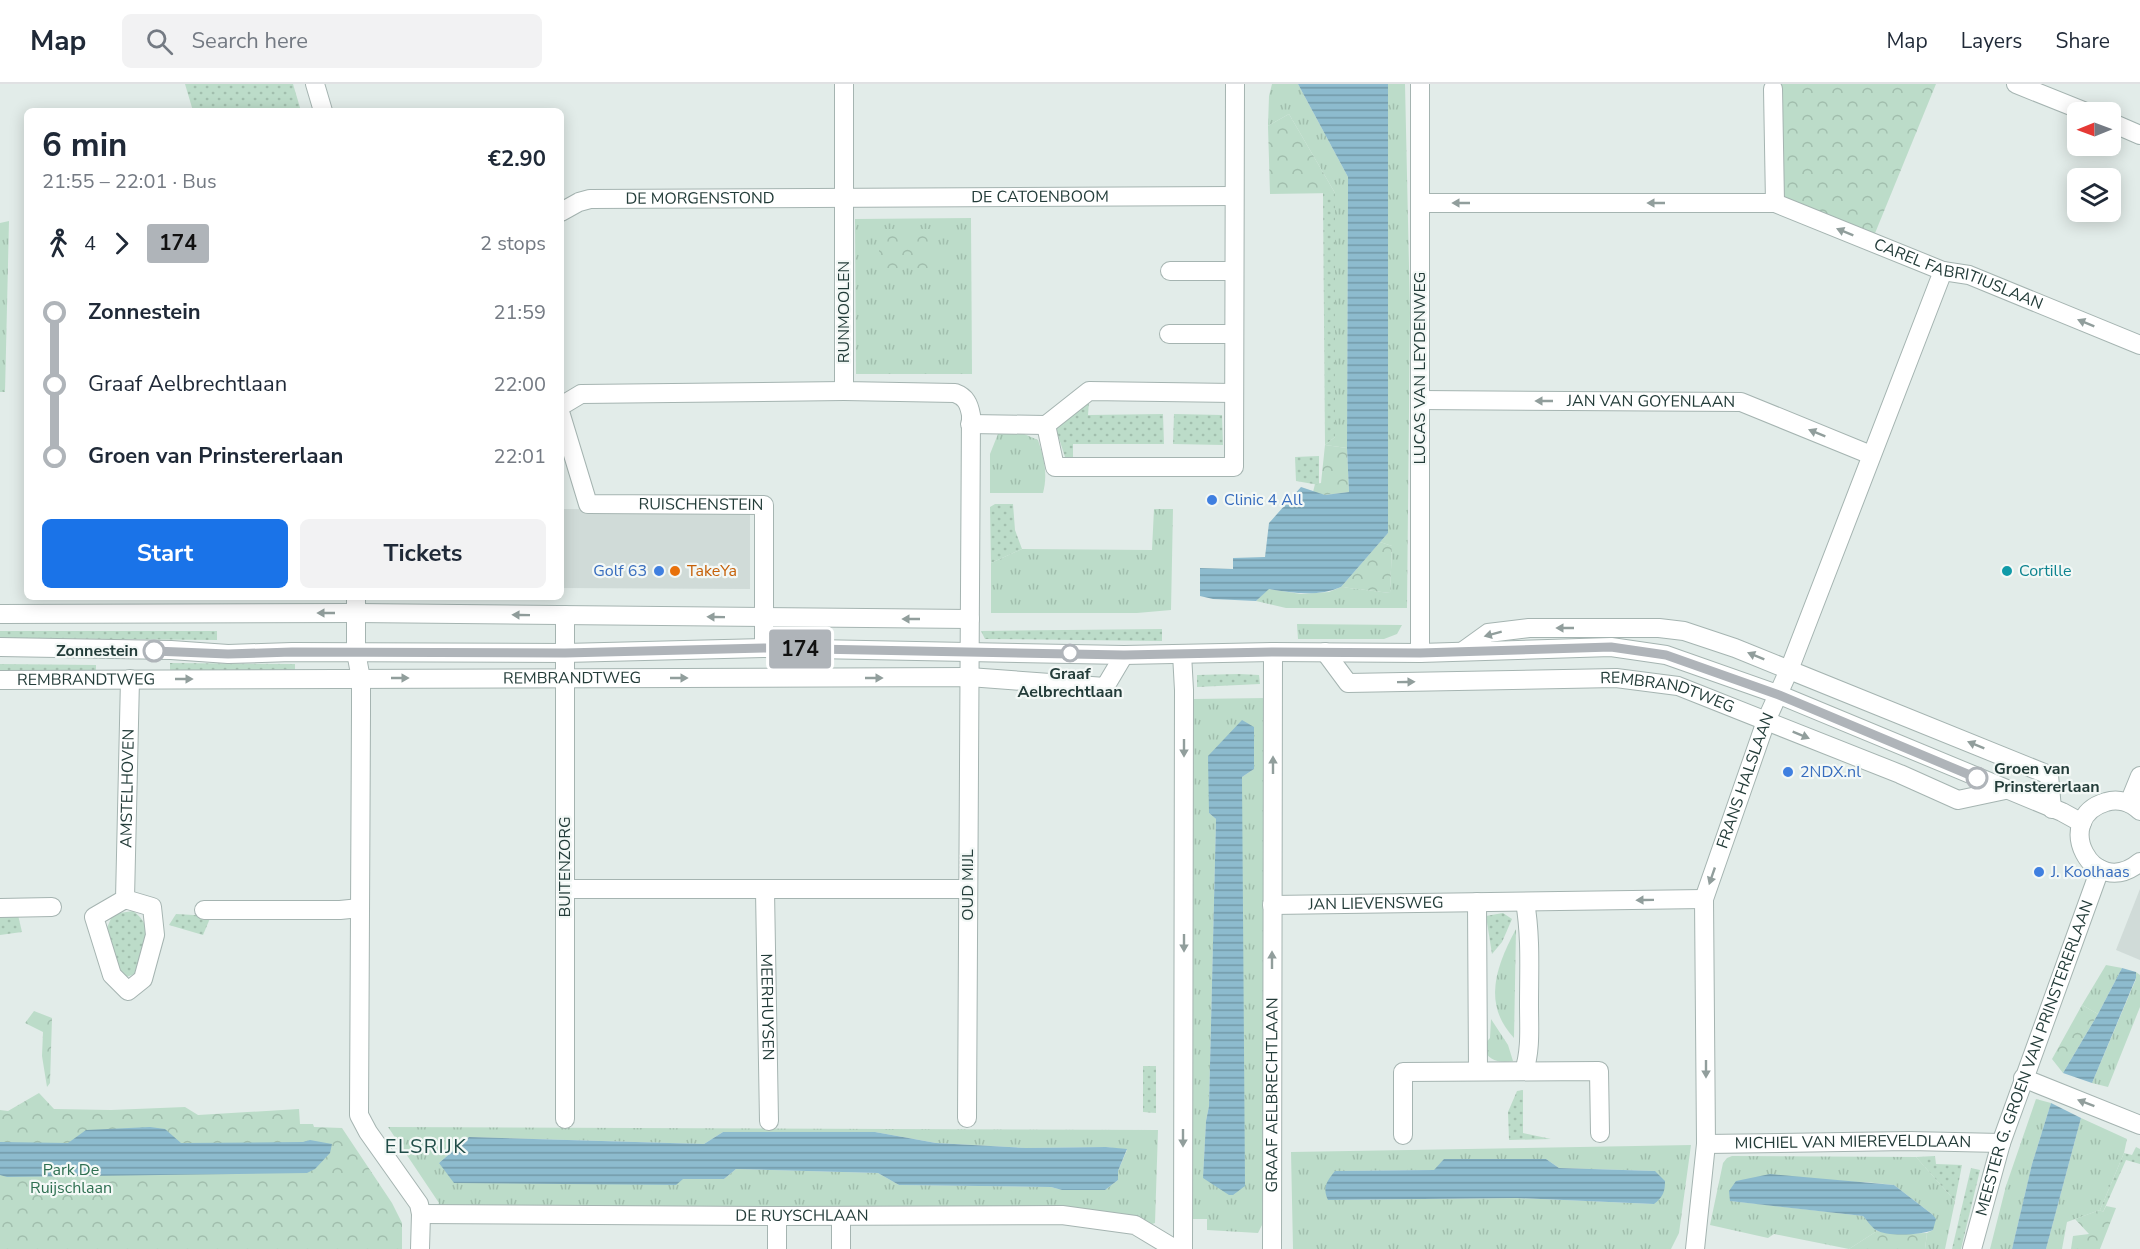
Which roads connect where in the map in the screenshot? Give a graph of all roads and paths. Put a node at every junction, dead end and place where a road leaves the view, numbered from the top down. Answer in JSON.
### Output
{"nodes":[{"id":1,"x":315,"y":84,"type":"edge"},
{"id":2,"x":844,"y":84,"type":"edge"},
{"id":3,"x":1235,"y":84,"type":"edge"},
{"id":4,"x":1420,"y":84,"type":"edge"},
{"id":5,"x":2020,"y":85,"type":"edge"},
{"id":6,"x":1773,"y":89,"type":"dead end"},
{"id":7,"x":2067,"y":104,"type":"edge"},
{"id":8,"x":322,"y":108,"type":"edge"},
{"id":9,"x":2121,"y":127,"type":"edge"},
{"id":10,"x":2140,"y":135,"type":"edge"},
{"id":11,"x":1234,"y":195,"type":"junction"},
{"id":12,"x":844,"y":198,"type":"junction"},
{"id":13,"x":1420,"y":203,"type":"junction"},
{"id":14,"x":1775,"y":203,"type":"junction"},
{"id":15,"x":564,"y":210,"type":"edge"},
{"id":16,"x":1170,"y":271,"type":"dead end"},
{"id":17,"x":1234,"y":271,"type":"junction"},
{"id":18,"x":1943,"y":271,"type":"junction"},
{"id":19,"x":1169,"y":334,"type":"dead end"},
{"id":20,"x":1234,"y":334,"type":"junction"},
{"id":21,"x":2140,"y":345,"type":"edge"},
{"id":22,"x":844,"y":391,"type":"junction"},
{"id":23,"x":1234,"y":393,"type":"junction"},
{"id":24,"x":1420,"y":400,"type":"junction"},
{"id":25,"x":564,"y":404,"type":"edge"},
{"id":26,"x":970,"y":424,"type":"junction"},
{"id":27,"x":564,"y":425,"type":"edge"},
{"id":28,"x":1046,"y":425,"type":"junction"},
{"id":29,"x":1871,"y":455,"type":"junction"},
{"id":30,"x":356,"y":605,"type":"edge"},
{"id":31,"x":0,"y":614,"type":"edge"},
{"id":32,"x":565,"y":615,"type":"junction"},
{"id":33,"x":764,"y":618,"type":"junction"},
{"id":34,"x":969,"y":619,"type":"junction"},
{"id":35,"x":0,"y":647,"type":"edge"},
{"id":36,"x":764,"y":648,"type":"junction"},
{"id":37,"x":1463,"y":651,"type":"junction"},
{"id":38,"x":356,"y":652,"type":"junction"},
{"id":39,"x":969,"y":652,"type":"junction"},
{"id":40,"x":1273,"y":652,"type":"junction"},
{"id":41,"x":1325,"y":652,"type":"junction"},
{"id":42,"x":565,"y":653,"type":"junction"},
{"id":43,"x":1420,"y":653,"type":"junction"},
{"id":44,"x":1182,"y":654,"type":"junction"},
{"id":45,"x":1124,"y":655,"type":"junction"},
{"id":46,"x":1789,"y":670,"type":"junction"},
{"id":47,"x":565,"y":678,"type":"junction"},
{"id":48,"x":969,"y":678,"type":"junction"},
{"id":49,"x":130,"y":679,"type":"junction"},
{"id":50,"x":361,"y":679,"type":"junction"},
{"id":51,"x":0,"y":680,"type":"edge"},
{"id":52,"x":1779,"y":695,"type":"junction"},
{"id":53,"x":1766,"y":721,"type":"junction"},
{"id":54,"x":2140,"y":776,"type":"edge"},
{"id":55,"x":2005,"y":790,"type":"junction"},
{"id":56,"x":2134,"y":807,"type":"edge"},
{"id":57,"x":2052,"y":808,"type":"junction"},
{"id":58,"x":2082,"y":823,"type":"junction"},
{"id":59,"x":2140,"y":862,"type":"edge"},
{"id":60,"x":2100,"y":869,"type":"junction"},
{"id":61,"x":565,"y":889,"type":"junction"},
{"id":62,"x":968,"y":889,"type":"junction"},
{"id":63,"x":765,"y":891,"type":"junction"},
{"id":64,"x":125,"y":898,"type":"junction"},
{"id":65,"x":1704,"y":899,"type":"junction"},
{"id":66,"x":1477,"y":902,"type":"junction"},
{"id":67,"x":1525,"y":902,"type":"junction"},
{"id":68,"x":1272,"y":905,"type":"junction"},
{"id":69,"x":52,"y":907,"type":"dead end"},
{"id":70,"x":0,"y":908,"type":"edge"},
{"id":71,"x":360,"y":908,"type":"junction"},
{"id":72,"x":204,"y":910,"type":"dead end"},
{"id":73,"x":1478,"y":1071,"type":"junction"},
{"id":74,"x":1524,"y":1071,"type":"junction"},
{"id":75,"x":2023,"y":1078,"type":"junction"},
{"id":76,"x":967,"y":1118,"type":"dead end"},
{"id":77,"x":565,"y":1119,"type":"dead end"},
{"id":78,"x":770,"y":1121,"type":"dead end"},
{"id":79,"x":2140,"y":1125,"type":"edge"},
{"id":80,"x":1599,"y":1133,"type":"dead end"},
{"id":81,"x":1404,"y":1135,"type":"dead end"},
{"id":82,"x":2001,"y":1143,"type":"junction"},
{"id":83,"x":1706,"y":1144,"type":"junction"},
{"id":84,"x":421,"y":1214,"type":"junction"},
{"id":85,"x":777,"y":1216,"type":"junction"},
{"id":86,"x":841,"y":1216,"type":"junction"},
{"id":87,"x":420,"y":1249,"type":"edge"},
{"id":88,"x":777,"y":1249,"type":"edge"},
{"id":89,"x":841,"y":1249,"type":"edge"},
{"id":90,"x":1175,"y":1249,"type":"edge"},
{"id":91,"x":1183,"y":1249,"type":"edge"},
{"id":92,"x":1272,"y":1249,"type":"edge"},
{"id":93,"x":1695,"y":1249,"type":"edge"},
{"id":94,"x":1972,"y":1249,"type":"edge"}],
"edges":[{"from":1,"to":8,"type":"street"},
{"from":2,"to":12,"type":"street","name":"RUNMOOLEN"},
{"from":3,"to":11,"type":"street"},
{"from":4,"to":13,"type":"street","name":"LUCAS VAN LEYDENWEG"},
{"from":5,"to":7,"type":"street"},
{"from":6,"to":14,"type":"street"},
{"from":9,"to":10,"type":"street"},
{"from":11,"to":12,"type":"street","name":"DE CATOENBOOM"},
{"from":11,"to":17,"type":"street"},
{"from":12,"to":15,"type":"street","name":"DE MORGENSTOND"},
{"from":12,"to":22,"type":"street","name":"RUNMOOLEN"},
{"from":14,"to":13,"type":"street","name":"CAREL FABRITIUSLAAN","one_way":true},
{"from":13,"to":24,"type":"street","name":"LUCAS VAN LEYDENWEG"},
{"from":18,"to":14,"type":"street","name":"CAREL FABRITIUSLAAN","one_way":true},
{"from":16,"to":17,"type":"street"},
{"from":17,"to":20,"type":"street"},
{"from":21,"to":18,"type":"street","name":"CAREL FABRITIUSLAAN","one_way":true},
{"from":18,"to":29,"type":"street","name":"FRANS HALSLAAN"},
{"from":19,"to":20,"type":"street"},
{"from":20,"to":23,"type":"street"},
{"from":22,"to":25,"type":"street"},
{"from":22,"to":26,"type":"street"},
{"from":23,"to":28,"type":"street"},
{"from":23,"to":28,"type":"street"},
{"from":29,"to":24,"type":"street","name":"JAN VAN GOYENLAAN","one_way":true},
{"from":24,"to":43,"type":"street","name":"LUCAS VAN LEYDENWEG"},
{"from":26,"to":28,"type":"street"},
{"from":26,"to":34,"type":"street"},
{"from":27,"to":33,"type":"street","name":"RUISCHENSTEIN"},
{"from":29,"to":46,"type":"street","name":"FRANS HALSLAAN"},
{"from":30,"to":31,"type":"street","one_way":true},
{"from":32,"to":30,"type":"street","one_way":true},
{"from":30,"to":38,"type":"street"},
{"from":33,"to":32,"type":"street","one_way":true},
{"from":32,"to":42,"type":"street","name":"BUITENZORG"},
{"from":34,"to":33,"type":"street","one_way":true},
{"from":33,"to":36,"type":"street","name":"RUISCHENSTEIN"},
{"from":34,"to":39,"type":"street"},
{"from":35,"to":38,"type":"street","name":"REMBRANDTWEG"},
{"from":36,"to":39,"type":"street","name":"REMBRANDTWEG"},
{"from":36,"to":42,"type":"street","name":"REMBRANDTWEG"},
{"from":37,"to":43,"type":"street","name":"REMBRANDTWEG"},
{"from":46,"to":37,"type":"street","one_way":true},
{"from":37,"to":52,"type":"street","name":"REMBRANDTWEG"},
{"from":38,"to":42,"type":"street","name":"REMBRANDTWEG"},
{"from":38,"to":50,"type":"street"},
{"from":39,"to":45,"type":"street","name":"REMBRANDTWEG"},
{"from":39,"to":48,"type":"street","name":"OUD MIJL"},
{"from":40,"to":41,"type":"street","name":"REMBRANDTWEG"},
{"from":40,"to":44,"type":"street","name":"REMBRANDTWEG"},
{"from":68,"to":40,"type":"street","name":"GRAAF AELBRECHTLAAN","one_way":true},
{"from":41,"to":43,"type":"street","name":"REMBRANDTWEG"},
{"from":41,"to":53,"type":"street","name":"REMBRANDTWEG","one_way":true},
{"from":42,"to":47,"type":"street","name":"BUITENZORG"},
{"from":44,"to":45,"type":"street","name":"REMBRANDTWEG"},
{"from":44,"to":91,"type":"street","one_way":true},
{"from":45,"to":48,"type":"street","name":"REMBRANDTWEG"},
{"from":46,"to":52,"type":"street","name":"FRANS HALSLAAN"},
{"from":57,"to":46,"type":"street","one_way":true},
{"from":47,"to":48,"type":"street","name":"REMBRANDTWEG","one_way":true},
{"from":50,"to":47,"type":"street","name":"REMBRANDTWEG","one_way":true},
{"from":47,"to":61,"type":"street","name":"BUITENZORG"},
{"from":48,"to":62,"type":"street","name":"OUD MIJL"},
{"from":49,"to":50,"type":"street","name":"REMBRANDTWEG","one_way":true},
{"from":49,"to":51,"type":"street","name":"REMBRANDTWEG"},
{"from":49,"to":64,"type":"street","name":"AMSTELHOVEN"},
{"from":50,"to":71,"type":"street"},
{"from":52,"to":53,"type":"street","name":"FRANS HALSLAAN"},
{"from":52,"to":55,"type":"street","name":"REMBRANDTWEG"},
{"from":53,"to":55,"type":"street","name":"REMBRANDTWEG","one_way":true},
{"from":53,"to":65,"type":"street","name":"FRANS HALSLAAN","one_way":true},
{"from":54,"to":56,"type":"street"},
{"from":55,"to":57,"type":"street","name":"REMBRANDTWEG"},
{"from":56,"to":58,"type":"street"},
{"from":57,"to":58,"type":"street","name":"REMBRANDTWEG"},
{"from":58,"to":60,"type":"street"},
{"from":59,"to":60,"type":"street"},
{"from":60,"to":75,"type":"street","name":"MEESTER G. GROEN VAN PRINSTERERLAAN"},
{"from":61,"to":63,"type":"street"},
{"from":61,"to":77,"type":"street","name":"BUITENZORG"},
{"from":62,"to":63,"type":"street"},
{"from":62,"to":76,"type":"street","name":"OUD MIJL"},
{"from":63,"to":78,"type":"street","name":"MEERHUYSEN"},
{"from":64,"to":64,"type":"street"},
{"from":65,"to":67,"type":"street","name":"JAN LIEVENSWEG","one_way":true},
{"from":65,"to":83,"type":"street","name":"FRANS HALSLAAN","one_way":true},
{"from":66,"to":67,"type":"street","name":"JAN LIEVENSWEG"},
{"from":66,"to":68,"type":"street","name":"JAN LIEVENSWEG"},
{"from":66,"to":73,"type":"street"},
{"from":67,"to":74,"type":"street"},
{"from":92,"to":68,"type":"street","name":"GRAAF AELBRECHTLAAN","one_way":true},
{"from":69,"to":70,"type":"street"},
{"from":71,"to":72,"type":"street"},
{"from":71,"to":84,"type":"street"},
{"from":73,"to":74,"type":"street"},
{"from":73,"to":81,"type":"street"},
{"from":74,"to":80,"type":"street"},
{"from":79,"to":75,"type":"street","one_way":true},
{"from":75,"to":82,"type":"street","name":"MEESTER G. GROEN VAN PRINSTERERLAAN"},
{"from":82,"to":83,"type":"street","name":"MICHIEL VAN MIEREVELDLAAN"},
{"from":82,"to":94,"type":"street","name":"MEESTER G. GROEN VAN PRINSTERERLAAN"},
{"from":83,"to":93,"type":"street","name":"FRANS HALSLAAN"},
{"from":84,"to":85,"type":"street","name":"DE RUYSCHLAAN"},
{"from":84,"to":87,"type":"street"},
{"from":85,"to":86,"type":"street","name":"DE RUYSCHLAAN"},
{"from":85,"to":88,"type":"street"},
{"from":86,"to":89,"type":"street"},
{"from":86,"to":90,"type":"street","name":"DE RUYSCHLAAN"}]}
